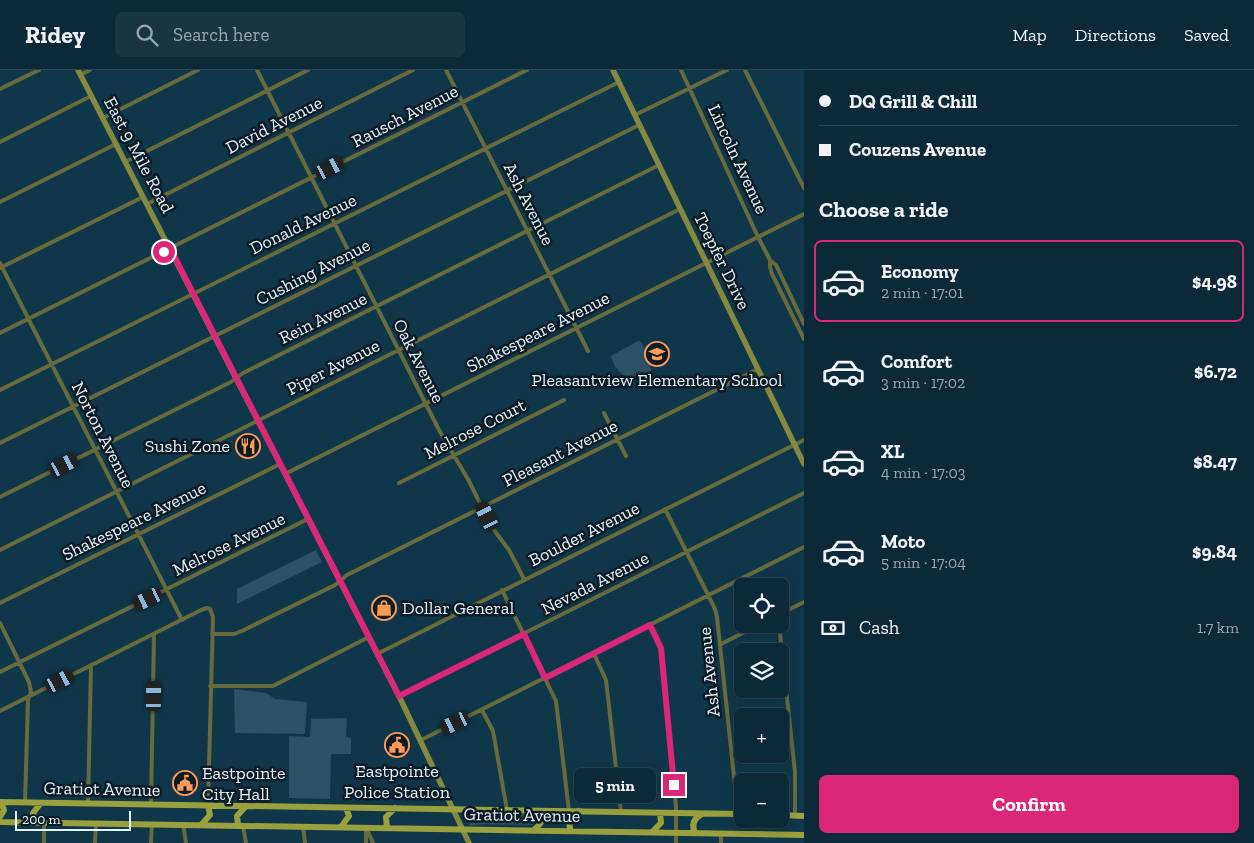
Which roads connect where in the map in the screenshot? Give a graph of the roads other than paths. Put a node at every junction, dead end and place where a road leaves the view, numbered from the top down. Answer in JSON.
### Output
{"nodes":[{"id":1,"x":39,"y":70,"type":"edge"},
{"id":2,"x":90,"y":70,"type":"edge"},
{"id":3,"x":198,"y":70,"type":"edge"},
{"id":4,"x":256,"y":70,"type":"edge"},
{"id":5,"x":308,"y":70,"type":"edge"},
{"id":6,"x":413,"y":70,"type":"edge"},
{"id":7,"x":446,"y":70,"type":"edge"},
{"id":8,"x":527,"y":70,"type":"edge"},
{"id":9,"x":613,"y":70,"type":"edge"},
{"id":10,"x":681,"y":70,"type":"edge"},
{"id":11,"x":727,"y":70,"type":"edge"},
{"id":12,"x":745,"y":70,"type":"edge"},
{"id":13,"x":79,"y":73,"type":"edge"},
{"id":14,"x":619,"y":82,"type":"junction"},
{"id":15,"x":690,"y":88,"type":"junction"},
{"id":16,"x":0,"y":89,"type":"edge"},
{"id":17,"x":267,"y":90,"type":"junction"},
{"id":18,"x":91,"y":96,"type":"junction"},
{"id":19,"x":462,"y":103,"type":"junction"},
{"id":20,"x":635,"y":115,"type":"junction"},
{"id":21,"x":103,"y":118,"type":"junction"},
{"id":22,"x":639,"y":125,"type":"junction"},
{"id":23,"x":288,"y":133,"type":"junction"},
{"id":24,"x":0,"y":142,"type":"edge"},
{"id":25,"x":116,"y":144,"type":"junction"},
{"id":26,"x":485,"y":148,"type":"junction"},
{"id":27,"x":125,"y":162,"type":"junction"},
{"id":28,"x":659,"y":165,"type":"junction"},
{"id":29,"x":311,"y":178,"type":"junction"},
{"id":30,"x":804,"y":188,"type":"edge"},
{"id":31,"x":507,"y":191,"type":"junction"},
{"id":32,"x":143,"y":197,"type":"junction"},
{"id":33,"x":0,"y":202,"type":"edge"},
{"id":34,"x":147,"y":204,"type":"junction"},
{"id":35,"x":680,"y":209,"type":"junction"},
{"id":36,"x":804,"y":214,"type":"edge"},
{"id":37,"x":334,"y":224,"type":"junction"},
{"id":38,"x":528,"y":232,"type":"junction"},
{"id":39,"x":758,"y":237,"type":"junction"},
{"id":40,"x":170,"y":248,"type":"junction"},
{"id":41,"x":770,"y":260,"type":"junction"},
{"id":42,"x":706,"y":263,"type":"junction"},
{"id":43,"x":1,"y":266,"type":"edge"},
{"id":44,"x":356,"y":266,"type":"junction"},
{"id":45,"x":549,"y":274,"type":"junction"},
{"id":46,"x":194,"y":294,"type":"junction"},
{"id":47,"x":377,"y":307,"type":"junction"},
{"id":48,"x":29,"y":318,"type":"junction"},
{"id":49,"x":804,"y":324,"type":"edge"},
{"id":50,"x":576,"y":328,"type":"junction"},
{"id":51,"x":0,"y":333,"type":"edge"},
{"id":52,"x":215,"y":337,"type":"junction"},
{"id":53,"x":804,"y":339,"type":"edge"},
{"id":54,"x":398,"y":350,"type":"junction"},
{"id":55,"x":588,"y":351,"type":"dead end"},
{"id":56,"x":52,"y":364,"type":"junction"},
{"id":57,"x":758,"y":369,"type":"junction"},
{"id":58,"x":236,"y":379,"type":"junction"},
{"id":59,"x":0,"y":390,"type":"edge"},
{"id":60,"x":564,"y":400,"type":"dead end"},
{"id":61,"x":425,"y":404,"type":"junction"},
{"id":62,"x":74,"y":407,"type":"junction"},
{"id":63,"x":604,"y":413,"type":"dead end"},
{"id":64,"x":258,"y":420,"type":"junction"},
{"id":65,"x":617,"y":440,"type":"junction"},
{"id":66,"x":804,"y":440,"type":"edge"},
{"id":67,"x":0,"y":444,"type":"edge"},
{"id":68,"x":794,"y":444,"type":"junction"},
{"id":69,"x":95,"y":449,"type":"junction"},
{"id":70,"x":454,"y":456,"type":"junction"},
{"id":71,"x":626,"y":456,"type":"dead end"},
{"id":72,"x":280,"y":464,"type":"junction"},
{"id":73,"x":804,"y":464,"type":"edge"},
{"id":74,"x":285,"y":474,"type":"junction"},
{"id":75,"x":399,"y":483,"type":"dead end"},
{"id":76,"x":117,"y":492,"type":"junction"},
{"id":77,"x":804,"y":493,"type":"edge"},
{"id":78,"x":0,"y":497,"type":"edge"},
{"id":79,"x":482,"y":507,"type":"junction"},
{"id":80,"x":665,"y":509,"type":"junction"},
{"id":81,"x":308,"y":519,"type":"junction"},
{"id":82,"x":139,"y":534,"type":"junction"},
{"id":83,"x":804,"y":548,"type":"edge"},
{"id":84,"x":0,"y":550,"type":"edge"},
{"id":85,"x":686,"y":552,"type":"junction"},
{"id":86,"x":524,"y":579,"type":"junction"},
{"id":87,"x":340,"y":581,"type":"junction"},
{"id":88,"x":166,"y":590,"type":"junction"},
{"id":89,"x":502,"y":590,"type":"junction"},
{"id":90,"x":708,"y":596,"type":"junction"},
{"id":91,"x":804,"y":602,"type":"edge"},
{"id":92,"x":0,"y":603,"type":"edge"},
{"id":93,"x":789,"y":610,"type":"edge"},
{"id":94,"x":182,"y":620,"type":"junction"},
{"id":95,"x":0,"y":623,"type":"edge"},
{"id":96,"x":650,"y":625,"type":"junction"},
{"id":97,"x":743,"y":633,"type":"edge"},
{"id":98,"x":780,"y":633,"type":"edge"},
{"id":99,"x":154,"y":634,"type":"junction"},
{"id":100,"x":212,"y":634,"type":"junction"},
{"id":101,"x":524,"y":634,"type":"junction"},
{"id":102,"x":369,"y":637,"type":"junction"},
{"id":103,"x":721,"y":644,"type":"junction"},
{"id":104,"x":377,"y":654,"type":"junction"},
{"id":105,"x":594,"y":654,"type":"junction"},
{"id":106,"x":19,"y":663,"type":"junction"},
{"id":107,"x":90,"y":665,"type":"junction"},
{"id":108,"x":0,"y":672,"type":"edge"},
{"id":109,"x":545,"y":678,"type":"junction"},
{"id":110,"x":210,"y":686,"type":"junction"},
{"id":111,"x":399,"y":696,"type":"junction"},
{"id":112,"x":29,"y":697,"type":"junction"},
{"id":113,"x":482,"y":710,"type":"junction"},
{"id":114,"x":0,"y":711,"type":"edge"},
{"id":115,"x":421,"y":740,"type":"junction"},
{"id":116,"x":735,"y":773,"type":"edge"},
{"id":117,"x":1,"y":802,"type":"edge"},
{"id":118,"x":26,"y":803,"type":"junction"},
{"id":119,"x":41,"y":803,"type":"junction"},
{"id":120,"x":88,"y":804,"type":"junction"},
{"id":121,"x":151,"y":805,"type":"junction"},
{"id":122,"x":208,"y":806,"type":"junction"},
{"id":123,"x":246,"y":806,"type":"junction"},
{"id":124,"x":346,"y":808,"type":"junction"},
{"id":125,"x":395,"y":808,"type":"junction"},
{"id":126,"x":454,"y":810,"type":"junction"},
{"id":127,"x":507,"y":810,"type":"junction"},
{"id":128,"x":540,"y":811,"type":"junction"},
{"id":129,"x":569,"y":811,"type":"junction"},
{"id":130,"x":578,"y":811,"type":"junction"},
{"id":131,"x":621,"y":812,"type":"junction"},
{"id":132,"x":660,"y":813,"type":"junction"},
{"id":133,"x":676,"y":813,"type":"junction"},
{"id":134,"x":702,"y":814,"type":"junction"},
{"id":135,"x":734,"y":814,"type":"edge"},
{"id":136,"x":789,"y":815,"type":"edge"},
{"id":137,"x":795,"y":815,"type":"junction"},
{"id":138,"x":804,"y":816,"type":"edge"},
{"id":139,"x":0,"y":817,"type":"edge"},
{"id":140,"x":0,"y":822,"type":"edge"},
{"id":141,"x":35,"y":822,"type":"junction"},
{"id":142,"x":44,"y":822,"type":"junction"},
{"id":143,"x":96,"y":823,"type":"junction"},
{"id":144,"x":152,"y":824,"type":"junction"},
{"id":145,"x":183,"y":824,"type":"junction"},
{"id":146,"x":201,"y":825,"type":"junction"},
{"id":147,"x":240,"y":825,"type":"junction"},
{"id":148,"x":303,"y":826,"type":"junction"},
{"id":149,"x":341,"y":827,"type":"junction"},
{"id":150,"x":366,"y":827,"type":"junction"},
{"id":151,"x":387,"y":828,"type":"junction"},
{"id":152,"x":462,"y":829,"type":"junction"},
{"id":153,"x":534,"y":830,"type":"junction"},
{"id":154,"x":571,"y":830,"type":"junction"},
{"id":155,"x":652,"y":832,"type":"junction"},
{"id":156,"x":676,"y":833,"type":"junction"},
{"id":157,"x":694,"y":833,"type":"junction"},
{"id":158,"x":721,"y":833,"type":"junction"},
{"id":159,"x":804,"y":835,"type":"edge"},
{"id":160,"x":44,"y":843,"type":"edge"},
{"id":161,"x":95,"y":843,"type":"edge"},
{"id":162,"x":152,"y":843,"type":"edge"},
{"id":163,"x":186,"y":843,"type":"edge"},
{"id":164,"x":246,"y":843,"type":"edge"},
{"id":165,"x":305,"y":843,"type":"edge"},
{"id":166,"x":366,"y":843,"type":"edge"},
{"id":167,"x":373,"y":843,"type":"edge"},
{"id":168,"x":469,"y":843,"type":"edge"},
{"id":169,"x":676,"y":843,"type":"edge"},
{"id":170,"x":721,"y":843,"type":"edge"}],
"edges":[{"from":1,"to":16,"type":"street"},
{"from":2,"to":13,"type":"street"},
{"from":3,"to":21,"type":"street"},
{"from":4,"to":17,"type":"street","name":"Oak Avenue"},
{"from":5,"to":17,"type":"street"},
{"from":6,"to":23,"type":"street","name":"David Avenue"},
{"from":7,"to":19,"type":"street","name":"Ash Avenue"},
{"from":8,"to":19,"type":"street","name":"Rausch Avenue"},
{"from":9,"to":14,"type":"main road","name":"Toepfer Drive"},
{"from":10,"to":15,"type":"street","name":"Lincoln Avenue"},
{"from":11,"to":15,"type":"street"},
{"from":12,"to":30,"type":"street"},
{"from":13,"to":18,"type":"main road","name":"East 9 Mile Road"},
{"from":14,"to":20,"type":"main road","name":"Toepfer Drive"},
{"from":14,"to":26,"type":"street","name":"Donald Avenue"},
{"from":15,"to":20,"type":"street"},
{"from":15,"to":39,"type":"street","name":"Lincoln Avenue"},
{"from":17,"to":23,"type":"street","name":"Oak Avenue"},
{"from":17,"to":27,"type":"street"},
{"from":18,"to":21,"type":"main road","name":"East 9 Mile Road"},
{"from":18,"to":24,"type":"street"},
{"from":19,"to":26,"type":"street","name":"Ash Avenue"},
{"from":19,"to":29,"type":"street","name":"Rausch Avenue"},
{"from":20,"to":22,"type":"main road","name":"Toepfer Drive"},
{"from":21,"to":25,"type":"main road","name":"East 9 Mile Road"},
{"from":22,"to":28,"type":"main road","name":"Toepfer Drive"},
{"from":22,"to":31,"type":"street","name":"Cushing Avenue"},
{"from":23,"to":29,"type":"street","name":"Oak Avenue"},
{"from":23,"to":34,"type":"street","name":"David Avenue"},
{"from":25,"to":27,"type":"main road","name":"East 9 Mile Road"},
{"from":25,"to":33,"type":"street"},
{"from":26,"to":31,"type":"street","name":"Ash Avenue"},
{"from":26,"to":37,"type":"street","name":"Donald Avenue"},
{"from":27,"to":32,"type":"main road","name":"East 9 Mile Road"},
{"from":28,"to":35,"type":"main road","name":"Toepfer Drive"},
{"from":28,"to":38,"type":"street","name":"Rein Avenue"},
{"from":29,"to":37,"type":"street","name":"Oak Avenue"},
{"from":29,"to":40,"type":"street","name":"Rausch Avenue"},
{"from":31,"to":38,"type":"street","name":"Ash Avenue"},
{"from":31,"to":44,"type":"street","name":"Cushing Avenue"},
{"from":32,"to":34,"type":"main road","name":"East 9 Mile Road"},
{"from":32,"to":43,"type":"street"},
{"from":34,"to":40,"type":"main road","name":"East 9 Mile Road"},
{"from":35,"to":42,"type":"main road","name":"Toepfer Drive"},
{"from":35,"to":45,"type":"street","name":"Piper Avenue"},
{"from":36,"to":39,"type":"street","name":"Shakespeare Avenue"},
{"from":37,"to":44,"type":"street","name":"Oak Avenue"},
{"from":37,"to":46,"type":"street","name":"Donald Avenue"},
{"from":38,"to":45,"type":"street","name":"Ash Avenue"},
{"from":38,"to":47,"type":"street","name":"Rein Avenue"},
{"from":39,"to":41,"type":"street","name":"Lincoln Avenue"},
{"from":39,"to":42,"type":"street","name":"Shakespeare Avenue"},
{"from":40,"to":46,"type":"main road","name":"East 9 Mile Road"},
{"from":40,"to":48,"type":"street","name":"Rausch Avenue"},
{"from":41,"to":49,"type":"street","name":"Lincoln Avenue"},
{"from":41,"to":53,"type":"street","name":"Lincoln Avenue"},
{"from":42,"to":50,"type":"street","name":"Shakespeare Avenue"},
{"from":42,"to":57,"type":"main road","name":"Toepfer Drive"},
{"from":43,"to":48,"type":"street","name":"Norton Avenue"},
{"from":44,"to":47,"type":"street","name":"Oak Avenue"},
{"from":44,"to":52,"type":"street","name":"Cushing Avenue"},
{"from":45,"to":50,"type":"street","name":"Ash Avenue"},
{"from":45,"to":54,"type":"street","name":"Piper Avenue"},
{"from":46,"to":52,"type":"main road","name":"East 9 Mile Road"},
{"from":46,"to":56,"type":"street","name":"Donald Avenue"},
{"from":47,"to":54,"type":"street","name":"Oak Avenue"},
{"from":47,"to":58,"type":"street","name":"Rein Avenue"},
{"from":48,"to":51,"type":"street","name":"Rausch Avenue"},
{"from":48,"to":56,"type":"street","name":"Norton Avenue"},
{"from":50,"to":55,"type":"street","name":"Ash Avenue"},
{"from":50,"to":61,"type":"street","name":"Shakespeare Avenue"},
{"from":52,"to":58,"type":"main road","name":"East 9 Mile Road"},
{"from":52,"to":62,"type":"street","name":"Cushing Avenue"},
{"from":54,"to":61,"type":"street","name":"Oak Avenue"},
{"from":54,"to":64,"type":"street","name":"Piper Avenue"},
{"from":56,"to":59,"type":"street","name":"Donald Avenue"},
{"from":56,"to":62,"type":"street","name":"Norton Avenue"},
{"from":57,"to":65,"type":"street","name":"Pleasant Avenue"},
{"from":57,"to":68,"type":"main road","name":"Toepfer Drive"},
{"from":58,"to":64,"type":"main road","name":"East 9 Mile Road"},
{"from":58,"to":69,"type":"street","name":"Rein Avenue"},
{"from":60,"to":70,"type":"street","name":"Melrose Court"},
{"from":61,"to":70,"type":"street","name":"Oak Avenue"},
{"from":61,"to":74,"type":"street","name":"Shakespeare Avenue"},
{"from":62,"to":67,"type":"street","name":"Cushing Avenue"},
{"from":62,"to":69,"type":"street","name":"Norton Avenue"},
{"from":63,"to":65,"type":"street"},
{"from":64,"to":72,"type":"main road","name":"East 9 Mile Road"},
{"from":64,"to":76,"type":"street","name":"Piper Avenue"},
{"from":65,"to":71,"type":"street"},
{"from":65,"to":79,"type":"street","name":"Pleasant Avenue"},
{"from":66,"to":68,"type":"street","name":"Boulder Avenue"},
{"from":68,"to":73,"type":"main road","name":"Toepfer Drive"},
{"from":68,"to":80,"type":"street","name":"Boulder Avenue"},
{"from":69,"to":76,"type":"street","name":"Norton Avenue"},
{"from":69,"to":78,"type":"street","name":"Rein Avenue"},
{"from":70,"to":75,"type":"street","name":"Melrose Court"},
{"from":70,"to":79,"type":"street","name":"Oak Avenue"},
{"from":72,"to":74,"type":"main road","name":"East 9 Mile Road"},
{"from":72,"to":82,"type":"street","name":"Shakespeare Avenue"},
{"from":74,"to":81,"type":"main road","name":"East 9 Mile Road"},
{"from":76,"to":82,"type":"street","name":"Norton Avenue"},
{"from":76,"to":84,"type":"street","name":"Piper Avenue"},
{"from":77,"to":85,"type":"street","name":"Nevada Avenue"},
{"from":79,"to":86,"type":"street","name":"Oak Avenue"},
{"from":79,"to":87,"type":"street","name":"Pleasant Avenue"},
{"from":80,"to":85,"type":"street","name":"Ash Avenue"},
{"from":80,"to":86,"type":"street","name":"Boulder Avenue"},
{"from":81,"to":87,"type":"main road","name":"East 9 Mile Road"},
{"from":81,"to":88,"type":"street","name":"Melrose Avenue"},
{"from":82,"to":88,"type":"street","name":"Norton Avenue"},
{"from":82,"to":92,"type":"street","name":"Shakespeare Avenue"},
{"from":83,"to":90,"type":"street"},
{"from":85,"to":90,"type":"street","name":"Ash Avenue"},
{"from":85,"to":101,"type":"street","name":"Nevada Avenue"},
{"from":86,"to":89,"type":"street","name":"Boulder Avenue"},
{"from":87,"to":100,"type":"street","name":"Pleasant Avenue"},
{"from":87,"to":102,"type":"main road","name":"East 9 Mile Road"},
{"from":88,"to":94,"type":"street","name":"Norton Avenue"},
{"from":88,"to":106,"type":"street","name":"Melrose Avenue"},
{"from":89,"to":101,"type":"street"},
{"from":89,"to":104,"type":"street","name":"Boulder Avenue"},
{"from":90,"to":96,"type":"street"},
{"from":90,"to":103,"type":"street","name":"Ash Avenue"},
{"from":91,"to":93,"type":"street"},
{"from":94,"to":99,"type":"street"},
{"from":94,"to":100,"type":"street"},
{"from":95,"to":106,"type":"street"},
{"from":96,"to":105,"type":"street"},
{"from":96,"to":133,"type":"street"},
{"from":97,"to":103,"type":"street"},
{"from":98,"to":137,"type":"street"},
{"from":99,"to":107,"type":"street"},
{"from":99,"to":121,"type":"street"},
{"from":100,"to":110,"type":"street"},
{"from":101,"to":109,"type":"street"},
{"from":101,"to":111,"type":"street","name":"Nevada Avenue"},
{"from":102,"to":104,"type":"main road","name":"East 9 Mile Road"},
{"from":102,"to":110,"type":"street"},
{"from":103,"to":116,"type":"street","name":"Ash Avenue"},
{"from":104,"to":111,"type":"main road","name":"East 9 Mile Road"},
{"from":105,"to":109,"type":"street"},
{"from":105,"to":131,"type":"street"},
{"from":106,"to":108,"type":"street","name":"Melrose Avenue"},
{"from":106,"to":112,"type":"street"},
{"from":107,"to":112,"type":"street"},
{"from":107,"to":120,"type":"street"},
{"from":109,"to":113,"type":"street"},
{"from":109,"to":129,"type":"street"},
{"from":110,"to":122,"type":"street"},
{"from":111,"to":115,"type":"main road","name":"East 9 Mile Road"},
{"from":112,"to":114,"type":"street"},
{"from":112,"to":118,"type":"street"},
{"from":113,"to":115,"type":"street"},
{"from":113,"to":127,"type":"street"},
{"from":115,"to":126,"type":"main road","name":"East 9 Mile Road"},
{"from":117,"to":118,"type":"main road","name":"Gratiot Avenue"},
{"from":117,"to":139,"type":"main road"},
{"from":118,"to":119,"type":"main road","name":"Gratiot Avenue"},
{"from":119,"to":120,"type":"main road","name":"Gratiot Avenue"},
{"from":119,"to":141,"type":"main road"},
{"from":120,"to":121,"type":"main road","name":"Gratiot Avenue"},
{"from":121,"to":122,"type":"main road","name":"Gratiot Avenue"},
{"from":122,"to":123,"type":"main road","name":"Gratiot Avenue"},
{"from":122,"to":146,"type":"main road"},
{"from":123,"to":124,"type":"main road","name":"Gratiot Avenue"},
{"from":123,"to":147,"type":"main road"},
{"from":124,"to":125,"type":"main road","name":"Gratiot Avenue"},
{"from":124,"to":149,"type":"main road"},
{"from":125,"to":126,"type":"main road","name":"Gratiot Avenue"},
{"from":125,"to":151,"type":"main road"},
{"from":126,"to":127,"type":"main road","name":"Gratiot Avenue"},
{"from":126,"to":152,"type":"main road","name":"East 9 Mile Road"},
{"from":127,"to":128,"type":"main road","name":"Gratiot Avenue"},
{"from":128,"to":129,"type":"main road","name":"Gratiot Avenue"},
{"from":128,"to":153,"type":"main road"},
{"from":129,"to":130,"type":"main road","name":"Gratiot Avenue"},
{"from":130,"to":131,"type":"main road","name":"Gratiot Avenue"},
{"from":130,"to":154,"type":"main road"},
{"from":131,"to":132,"type":"main road","name":"Gratiot Avenue"},
{"from":132,"to":133,"type":"main road","name":"Gratiot Avenue"},
{"from":132,"to":155,"type":"main road"},
{"from":133,"to":134,"type":"main road","name":"Gratiot Avenue"},
{"from":133,"to":156,"type":"street"},
{"from":134,"to":135,"type":"main road","name":"Gratiot Avenue"},
{"from":134,"to":157,"type":"main road"},
{"from":136,"to":137,"type":"main road"},
{"from":137,"to":138,"type":"main road"},
{"from":140,"to":141,"type":"main road","name":"Gratiot Avenue"},
{"from":141,"to":142,"type":"main road","name":"Gratiot Avenue"},
{"from":142,"to":143,"type":"main road","name":"Gratiot Avenue"},
{"from":142,"to":160,"type":"street"},
{"from":143,"to":144,"type":"main road","name":"Gratiot Avenue"},
{"from":143,"to":161,"type":"street"},
{"from":144,"to":145,"type":"main road","name":"Gratiot Avenue"},
{"from":144,"to":162,"type":"street"},
{"from":145,"to":146,"type":"main road","name":"Gratiot Avenue"},
{"from":145,"to":163,"type":"street"},
{"from":146,"to":147,"type":"main road","name":"Gratiot Avenue"},
{"from":147,"to":148,"type":"main road","name":"Gratiot Avenue"},
{"from":147,"to":164,"type":"street"},
{"from":148,"to":149,"type":"main road","name":"Gratiot Avenue"},
{"from":148,"to":165,"type":"street"},
{"from":149,"to":150,"type":"main road","name":"Gratiot Avenue"},
{"from":150,"to":151,"type":"main road","name":"Gratiot Avenue"},
{"from":150,"to":166,"type":"street"},
{"from":150,"to":167,"type":"street"},
{"from":151,"to":152,"type":"main road","name":"Gratiot Avenue"},
{"from":152,"to":153,"type":"main road","name":"Gratiot Avenue"},
{"from":152,"to":168,"type":"main road","name":"East 9 Mile Road"},
{"from":153,"to":154,"type":"main road","name":"Gratiot Avenue"},
{"from":154,"to":155,"type":"main road","name":"Gratiot Avenue"},
{"from":155,"to":156,"type":"main road","name":"Gratiot Avenue"},
{"from":156,"to":157,"type":"main road","name":"Gratiot Avenue"},
{"from":156,"to":169,"type":"street"},
{"from":157,"to":158,"type":"main road","name":"Gratiot Avenue"},
{"from":158,"to":159,"type":"main road","name":"Gratiot Avenue"},
{"from":158,"to":170,"type":"street"}]}
